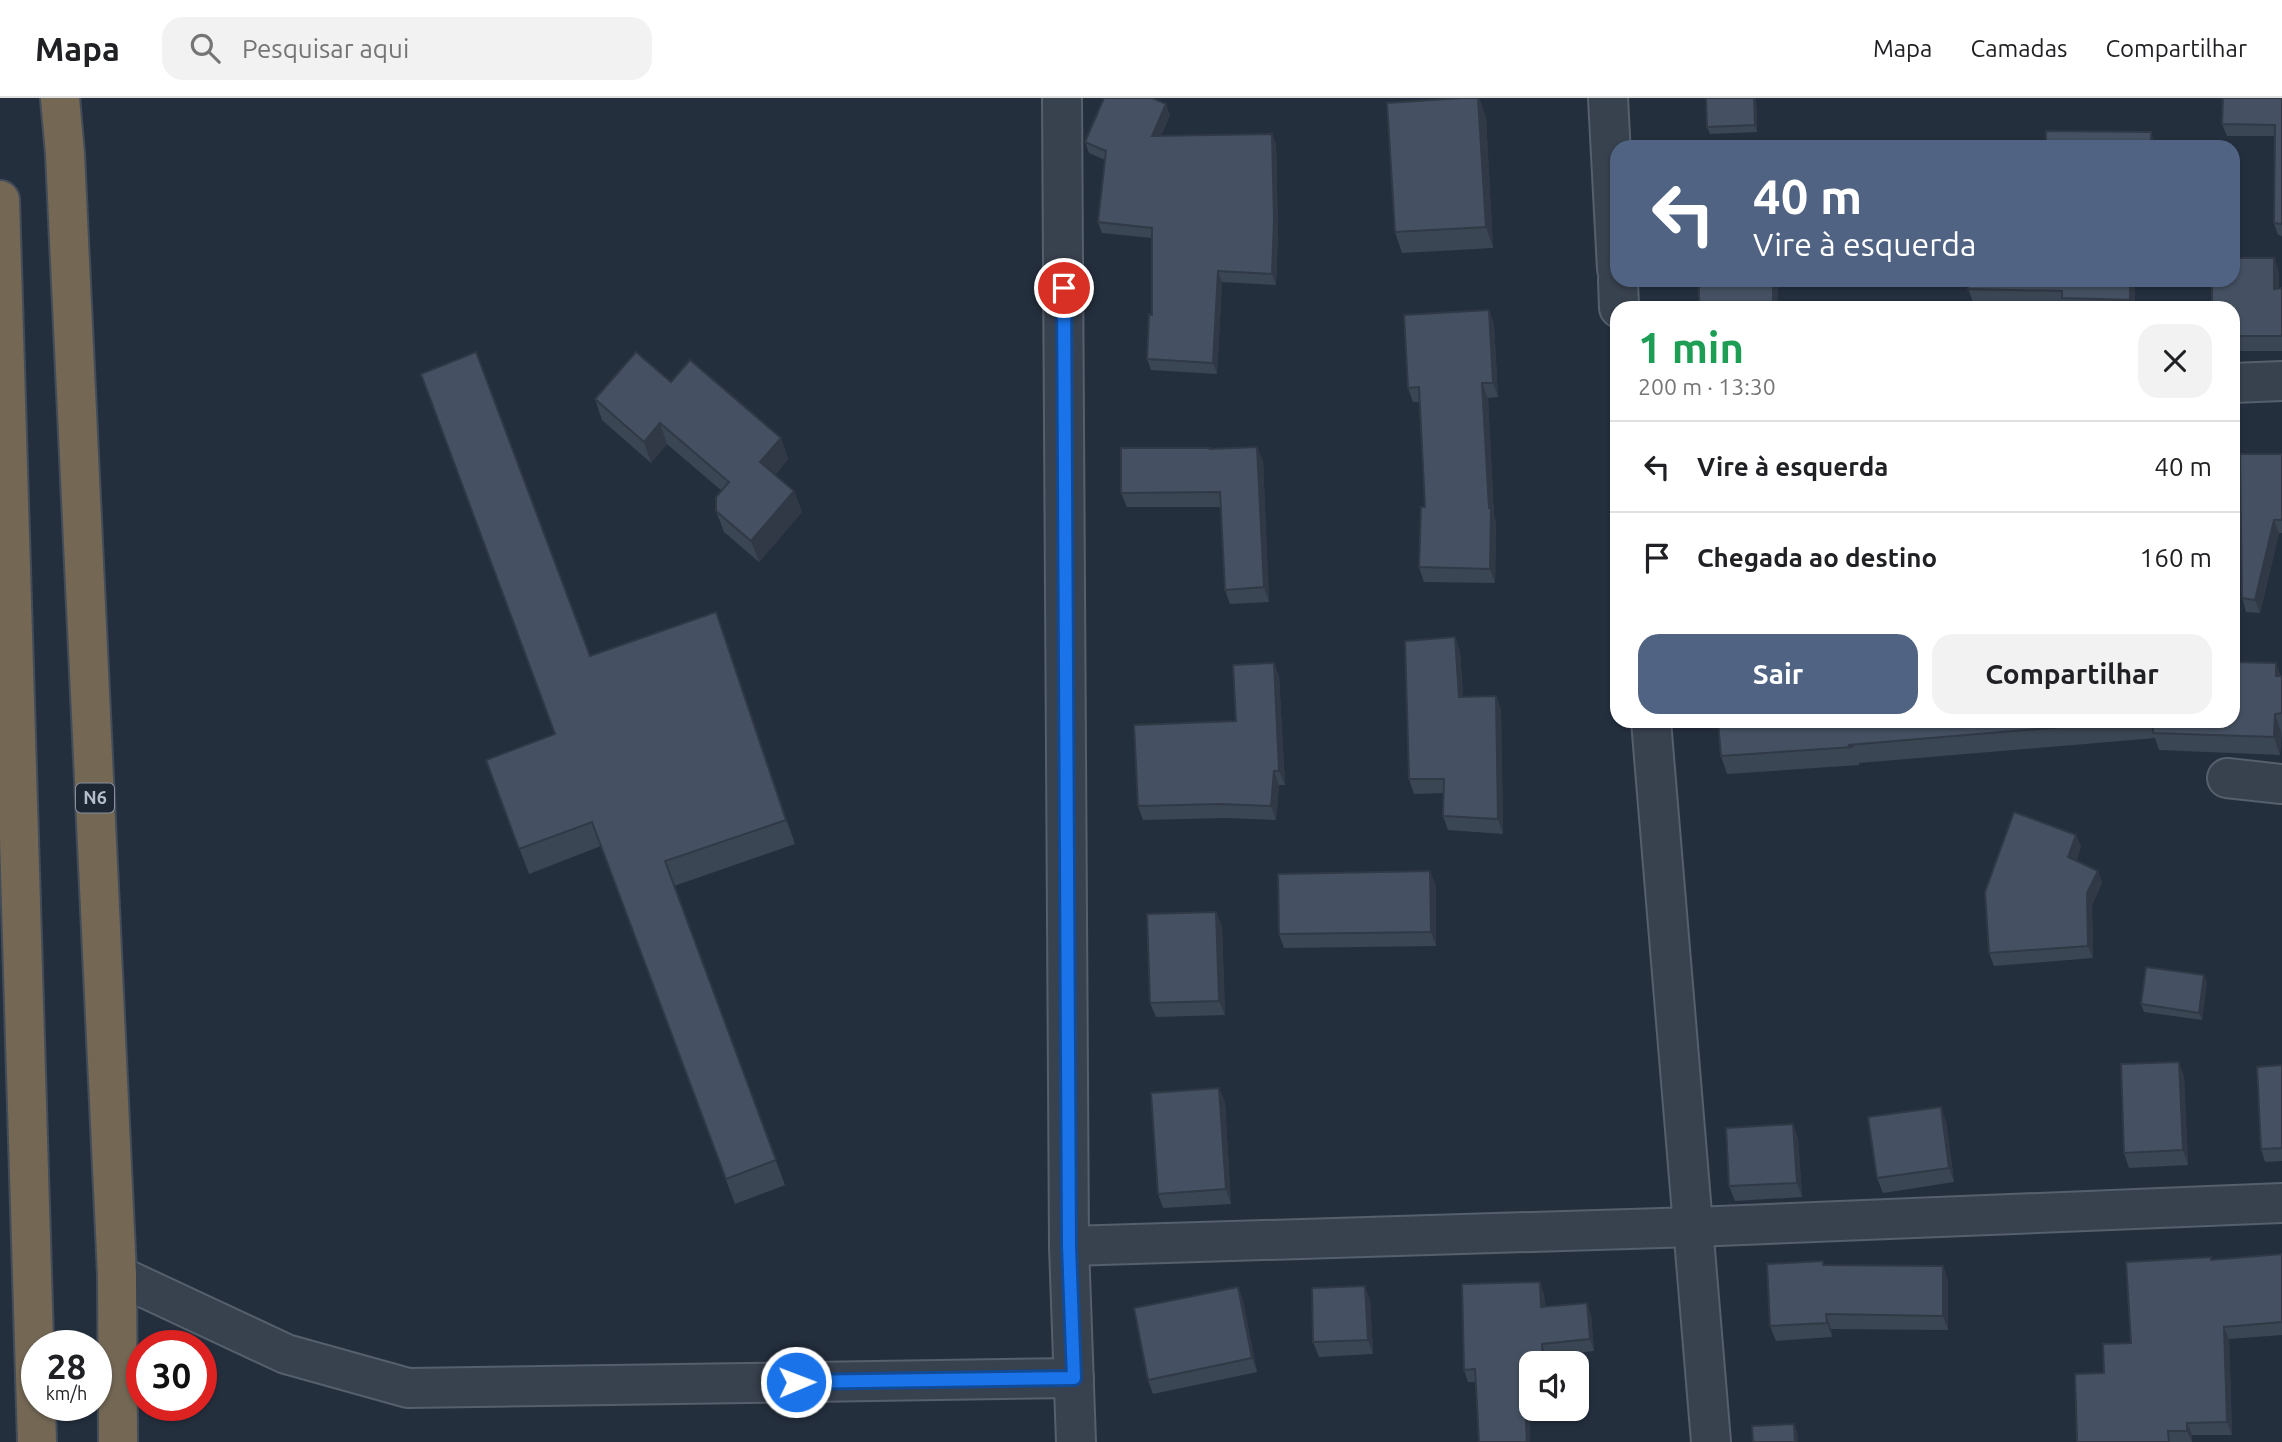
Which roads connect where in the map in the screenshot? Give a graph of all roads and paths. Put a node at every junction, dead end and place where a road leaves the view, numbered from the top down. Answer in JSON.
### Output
{"nodes":[{"id":1,"x":60,"y":98,"type":"edge"},
{"id":2,"x":1062,"y":98,"type":"edge"},
{"id":3,"x":1608,"y":98,"type":"edge"},
{"id":4,"x":1610,"y":140,"type":"edge"},
{"id":5,"x":0,"y":200,"type":"edge"},
{"id":6,"x":2282,"y":382,"type":"edge"},
{"id":7,"x":2240,"y":383,"type":"edge"},
{"id":8,"x":1652,"y":728,"type":"edge"},
{"id":9,"x":2227,"y":778,"type":"dead end"},
{"id":10,"x":2282,"y":784,"type":"edge"},
{"id":11,"x":2282,"y":1203,"type":"edge"},
{"id":12,"x":1695,"y":1227,"type":"junction"},
{"id":13,"x":1069,"y":1246,"type":"junction"},
{"id":14,"x":117,"y":1275,"type":"junction"},
{"id":15,"x":1074,"y":1378,"type":"junction"},
{"id":16,"x":37,"y":1442,"type":"edge"},
{"id":17,"x":118,"y":1442,"type":"edge"},
{"id":18,"x":1076,"y":1442,"type":"edge"},
{"id":19,"x":1711,"y":1442,"type":"edge"}],
"edges":[{"from":1,"to":14,"type":"highway","number":"N6"},
{"from":2,"to":13,"type":"street"},
{"from":3,"to":4,"type":"street"},
{"from":5,"to":16,"type":"highway"},
{"from":6,"to":7,"type":"street"},
{"from":8,"to":12,"type":"street"},
{"from":9,"to":10,"type":"street"},
{"from":11,"to":12,"type":"street"},
{"from":12,"to":13,"type":"street"},
{"from":12,"to":19,"type":"street"},
{"from":13,"to":15,"type":"street"},
{"from":14,"to":15,"type":"street"},
{"from":14,"to":17,"type":"highway","number":"N6"},
{"from":15,"to":18,"type":"street"}]}
